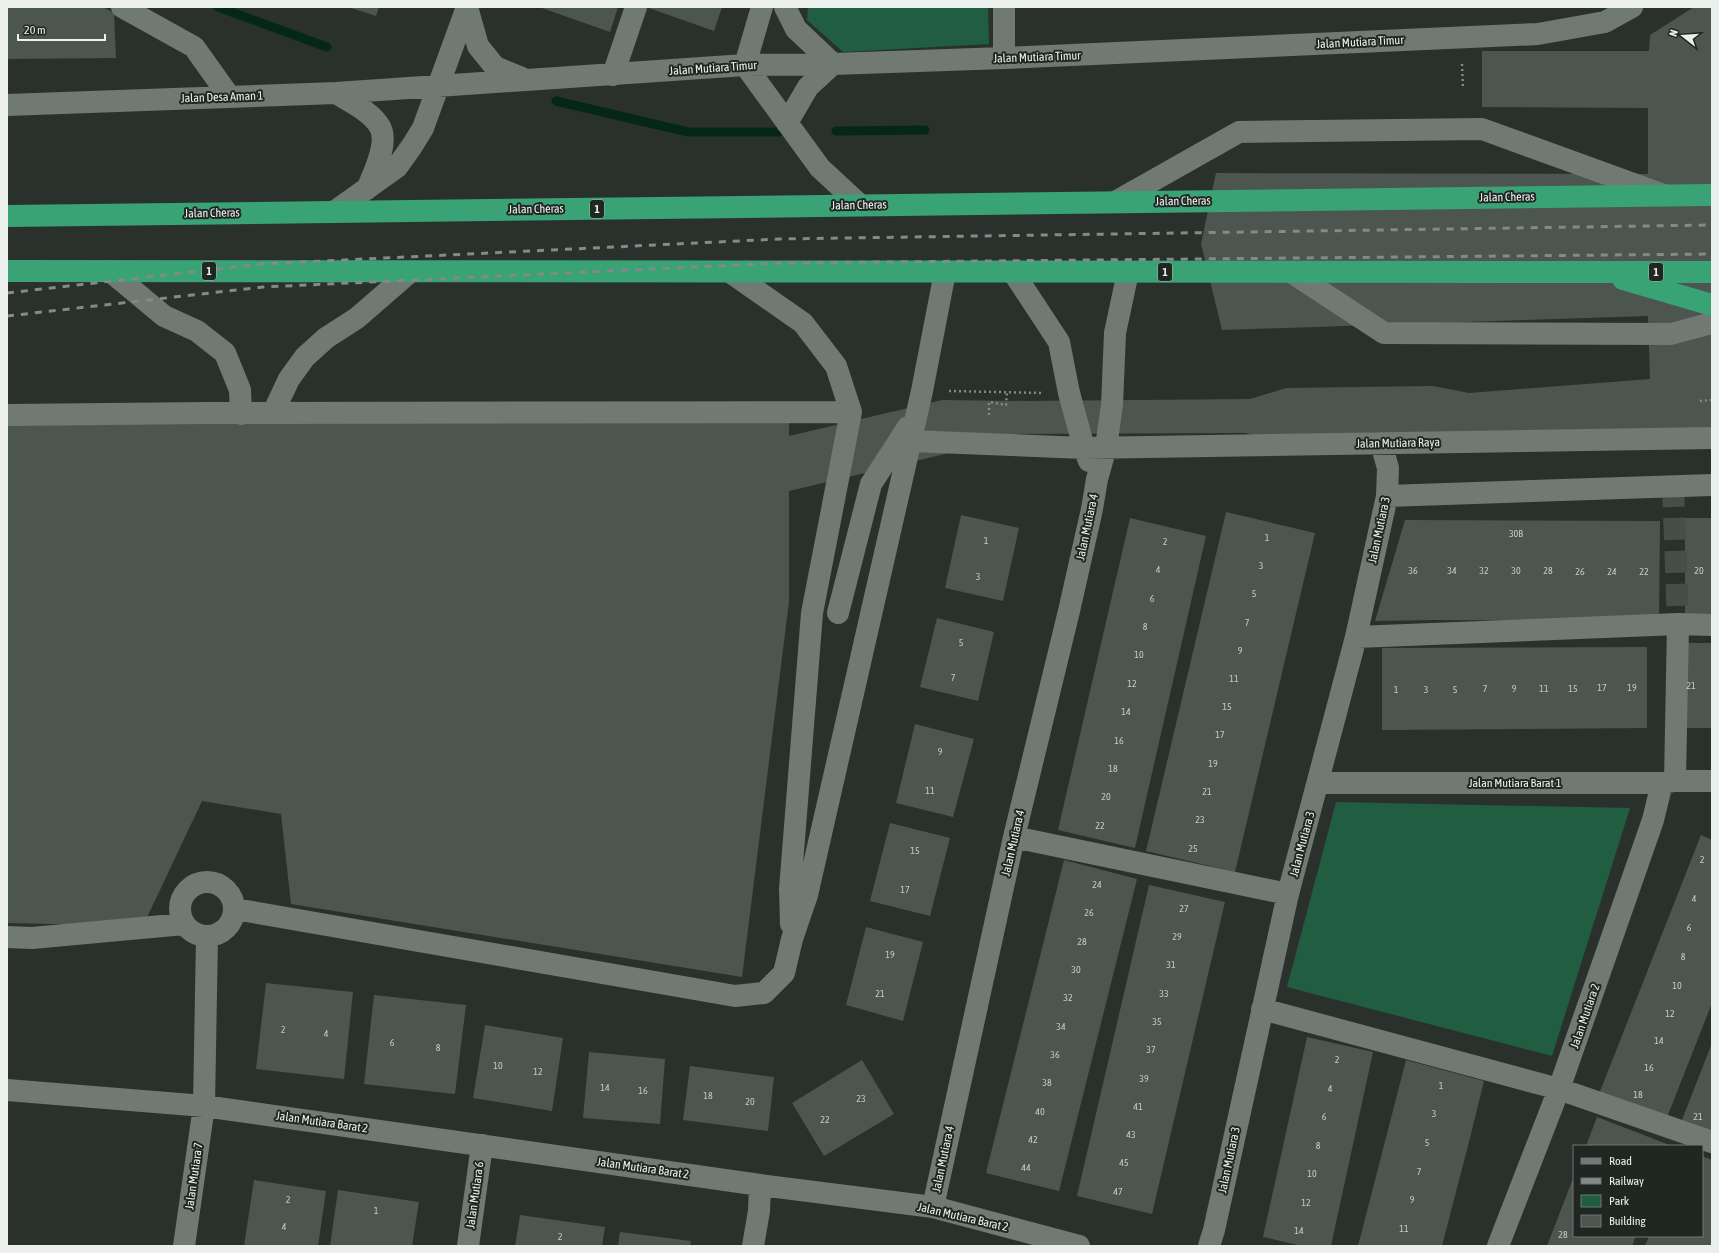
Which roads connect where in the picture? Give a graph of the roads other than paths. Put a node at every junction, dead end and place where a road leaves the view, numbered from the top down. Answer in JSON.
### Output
{"nodes":[{"id":1,"x":122,"y":7,"type":"edge"},
{"id":2,"x":467,"y":7,"type":"edge"},
{"id":3,"x":636,"y":7,"type":"edge"},
{"id":4,"x":762,"y":7,"type":"edge"},
{"id":5,"x":785,"y":7,"type":"edge"},
{"id":6,"x":1004,"y":7,"type":"edge"},
{"id":7,"x":1632,"y":7,"type":"edge"},
{"id":8,"x":1004,"y":58,"type":"junction"},
{"id":9,"x":833,"y":64,"type":"junction"},
{"id":10,"x":745,"y":65,"type":"junction"},
{"id":11,"x":613,"y":75,"type":"junction"},
{"id":12,"x":528,"y":80,"type":"junction"},
{"id":13,"x":437,"y":86,"type":"junction"},
{"id":14,"x":336,"y":93,"type":"junction"},
{"id":15,"x":229,"y":96,"type":"junction"},
{"id":16,"x":7,"y":105,"type":"edge"},
{"id":17,"x":787,"y":123,"type":"junction"},
{"id":18,"x":367,"y":188,"type":"junction"},
{"id":19,"x":1712,"y":195,"type":"edge"},
{"id":20,"x":1665,"y":196,"type":"junction"},
{"id":21,"x":1115,"y":202,"type":"junction"},
{"id":22,"x":860,"y":205,"type":"junction"},
{"id":23,"x":334,"y":212,"type":"junction"},
{"id":24,"x":7,"y":216,"type":"edge"},
{"id":25,"x":7,"y":271,"type":"edge"},
{"id":26,"x":110,"y":271,"type":"junction"},
{"id":27,"x":410,"y":272,"type":"junction"},
{"id":28,"x":730,"y":272,"type":"junction"},
{"id":29,"x":945,"y":272,"type":"junction"},
{"id":30,"x":1013,"y":272,"type":"junction"},
{"id":31,"x":1128,"y":272,"type":"junction"},
{"id":32,"x":1291,"y":272,"type":"junction"},
{"id":33,"x":1600,"y":272,"type":"junction"},
{"id":34,"x":1712,"y":272,"type":"edge"},
{"id":35,"x":1712,"y":305,"type":"edge"},
{"id":36,"x":1712,"y":323,"type":"edge"},
{"id":37,"x":851,"y":412,"type":"junction"},
{"id":38,"x":241,"y":414,"type":"junction"},
{"id":39,"x":274,"y":414,"type":"junction"},
{"id":40,"x":916,"y":414,"type":"junction"},
{"id":41,"x":7,"y":416,"type":"edge"},
{"id":42,"x":1712,"y":438,"type":"edge"},
{"id":43,"x":910,"y":441,"type":"junction"},
{"id":44,"x":1381,"y":443,"type":"junction"},
{"id":45,"x":1106,"y":447,"type":"junction"},
{"id":46,"x":1084,"y":448,"type":"junction"},
{"id":47,"x":1097,"y":479,"type":"junction"},
{"id":48,"x":1712,"y":485,"type":"edge"},
{"id":49,"x":1387,"y":496,"type":"junction"},
{"id":50,"x":838,"y":613,"type":"dead end"},
{"id":51,"x":1678,"y":624,"type":"junction"},
{"id":52,"x":1712,"y":625,"type":"edge"},
{"id":53,"x":1356,"y":637,"type":"junction"},
{"id":54,"x":1712,"y":781,"type":"edge"},
{"id":55,"x":1669,"y":782,"type":"junction"},
{"id":56,"x":1318,"y":783,"type":"junction"},
{"id":57,"x":1014,"y":837,"type":"junction"},
{"id":58,"x":1288,"y":894,"type":"junction"},
{"id":59,"x":234,"y":909,"type":"junction"},
{"id":60,"x":184,"y":924,"type":"junction"},
{"id":61,"x":7,"y":937,"type":"edge"},
{"id":62,"x":207,"y":937,"type":"junction"},
{"id":63,"x":792,"y":939,"type":"junction"},
{"id":64,"x":1262,"y":1009,"type":"junction"},
{"id":65,"x":1559,"y":1089,"type":"junction"},
{"id":66,"x":7,"y":1090,"type":"edge"},
{"id":67,"x":204,"y":1106,"type":"junction"},
{"id":68,"x":1712,"y":1142,"type":"edge"},
{"id":69,"x":482,"y":1145,"type":"junction"},
{"id":70,"x":760,"y":1185,"type":"junction"},
{"id":71,"x":933,"y":1207,"type":"junction"},
{"id":72,"x":184,"y":1246,"type":"edge"},
{"id":73,"x":468,"y":1246,"type":"edge"},
{"id":74,"x":753,"y":1246,"type":"edge"},
{"id":75,"x":1079,"y":1246,"type":"edge"},
{"id":76,"x":1209,"y":1246,"type":"edge"},
{"id":77,"x":1498,"y":1246,"type":"edge"}],
"edges":[{"from":1,"to":15,"type":"street"},
{"from":2,"to":12,"type":"street"},
{"from":2,"to":13,"type":"street"},
{"from":3,"to":11,"type":"street"},
{"from":4,"to":10,"type":"street"},
{"from":5,"to":9,"type":"street"},
{"from":6,"to":8,"type":"street"},
{"from":7,"to":8,"type":"street","name":"Jalan Mutiara Timur"},
{"from":8,"to":9,"type":"street","name":"Jalan Mutiara Timur"},
{"from":9,"to":10,"type":"street","name":"Jalan Mutiara Timur"},
{"from":9,"to":17,"type":"street"},
{"from":10,"to":11,"type":"street","name":"Jalan Mutiara Timur"},
{"from":10,"to":17,"type":"street"},
{"from":11,"to":12,"type":"street","name":"Jalan Mutiara Timur"},
{"from":12,"to":13,"type":"street","name":"Jalan Mutiara Timur"},
{"from":13,"to":14,"type":"street","name":"Jalan Desa Aman 1"},
{"from":13,"to":18,"type":"street"},
{"from":14,"to":15,"type":"street","name":"Jalan Desa Aman 1"},
{"from":14,"to":18,"type":"street"},
{"from":15,"to":16,"type":"street","name":"Jalan Desa Aman 1"},
{"from":17,"to":22,"type":"street"},
{"from":18,"to":23,"type":"street"},
{"from":19,"to":20,"type":"highway","name":"Jalan Cheras","number":"1"},
{"from":20,"to":21,"type":"highway","name":"Jalan Cheras","number":"1"},
{"from":20,"to":21,"type":"street"},
{"from":21,"to":22,"type":"highway","name":"Jalan Cheras","number":"1"},
{"from":22,"to":23,"type":"highway","name":"Jalan Cheras","number":"1"},
{"from":23,"to":24,"type":"highway","name":"Jalan Cheras","number":"1"},
{"from":25,"to":26,"type":"highway","number":"1"},
{"from":26,"to":27,"type":"highway","number":"1"},
{"from":26,"to":38,"type":"street"},
{"from":27,"to":28,"type":"highway","number":"1"},
{"from":27,"to":39,"type":"street"},
{"from":28,"to":29,"type":"highway","number":"1"},
{"from":28,"to":37,"type":"street"},
{"from":29,"to":30,"type":"highway","number":"1"},
{"from":29,"to":40,"type":"street"},
{"from":30,"to":31,"type":"highway","number":"1"},
{"from":30,"to":46,"type":"street","name":"Jalan Mutiara 4"},
{"from":31,"to":32,"type":"highway","number":"1"},
{"from":31,"to":45,"type":"street","name":"Jalan Mutiara 4"},
{"from":32,"to":33,"type":"highway","number":"1"},
{"from":32,"to":36,"type":"street"},
{"from":33,"to":34,"type":"highway","number":"1"},
{"from":33,"to":35,"type":"highway"},
{"from":37,"to":39,"type":"street"},
{"from":37,"to":63,"type":"street"},
{"from":38,"to":39,"type":"street"},
{"from":38,"to":41,"type":"street"},
{"from":40,"to":43,"type":"street"},
{"from":40,"to":50,"type":"street"},
{"from":42,"to":44,"type":"street","name":"Jalan Mutiara Raya"},
{"from":43,"to":46,"type":"street","name":"Jalan Mutiara Raya"},
{"from":43,"to":63,"type":"street"},
{"from":44,"to":45,"type":"street","name":"Jalan Mutiara Raya"},
{"from":44,"to":49,"type":"street","name":"Jalan Mutiara 3"},
{"from":45,"to":46,"type":"street","name":"Jalan Mutiara Raya"},
{"from":45,"to":47,"type":"street","name":"Jalan Mutiara 4"},
{"from":46,"to":47,"type":"street","name":"Jalan Mutiara 4"},
{"from":47,"to":57,"type":"street","name":"Jalan Mutiara 4"},
{"from":48,"to":49,"type":"street"},
{"from":49,"to":53,"type":"street","name":"Jalan Mutiara 3"},
{"from":51,"to":52,"type":"street"},
{"from":51,"to":53,"type":"street"},
{"from":51,"to":55,"type":"street","name":"Jalan Mutiara 2"},
{"from":53,"to":56,"type":"street","name":"Jalan Mutiara 3"},
{"from":54,"to":55,"type":"street","name":"Jalan Mutiara Barat 1"},
{"from":55,"to":56,"type":"street","name":"Jalan Mutiara Barat 1"},
{"from":55,"to":65,"type":"street","name":"Jalan Mutiara 2"},
{"from":56,"to":58,"type":"street","name":"Jalan Mutiara 3"},
{"from":57,"to":58,"type":"street"},
{"from":57,"to":71,"type":"street","name":"Jalan Mutiara 4"},
{"from":58,"to":64,"type":"street","name":"Jalan Mutiara 3"},
{"from":59,"to":60,"type":"street"},
{"from":59,"to":62,"type":"street"},
{"from":59,"to":63,"type":"street"},
{"from":60,"to":61,"type":"street"},
{"from":60,"to":62,"type":"street"},
{"from":62,"to":67,"type":"street","name":"Jalan Mutiara 7"},
{"from":64,"to":65,"type":"street"},
{"from":64,"to":76,"type":"street","name":"Jalan Mutiara 3"},
{"from":65,"to":68,"type":"street"},
{"from":65,"to":77,"type":"street","name":"Jalan Mutiara 2"},
{"from":66,"to":67,"type":"street","name":"Jalan Mutiara Barat 2"},
{"from":67,"to":69,"type":"street","name":"Jalan Mutiara Barat 2"},
{"from":67,"to":72,"type":"street","name":"Jalan Mutiara 7"},
{"from":69,"to":70,"type":"street","name":"Jalan Mutiara Barat 2"},
{"from":69,"to":73,"type":"street","name":"Jalan Mutiara 6"},
{"from":70,"to":71,"type":"street","name":"Jalan Mutiara Barat 2"},
{"from":70,"to":74,"type":"street"},
{"from":71,"to":75,"type":"street","name":"Jalan Mutiara Barat 2"}]}
